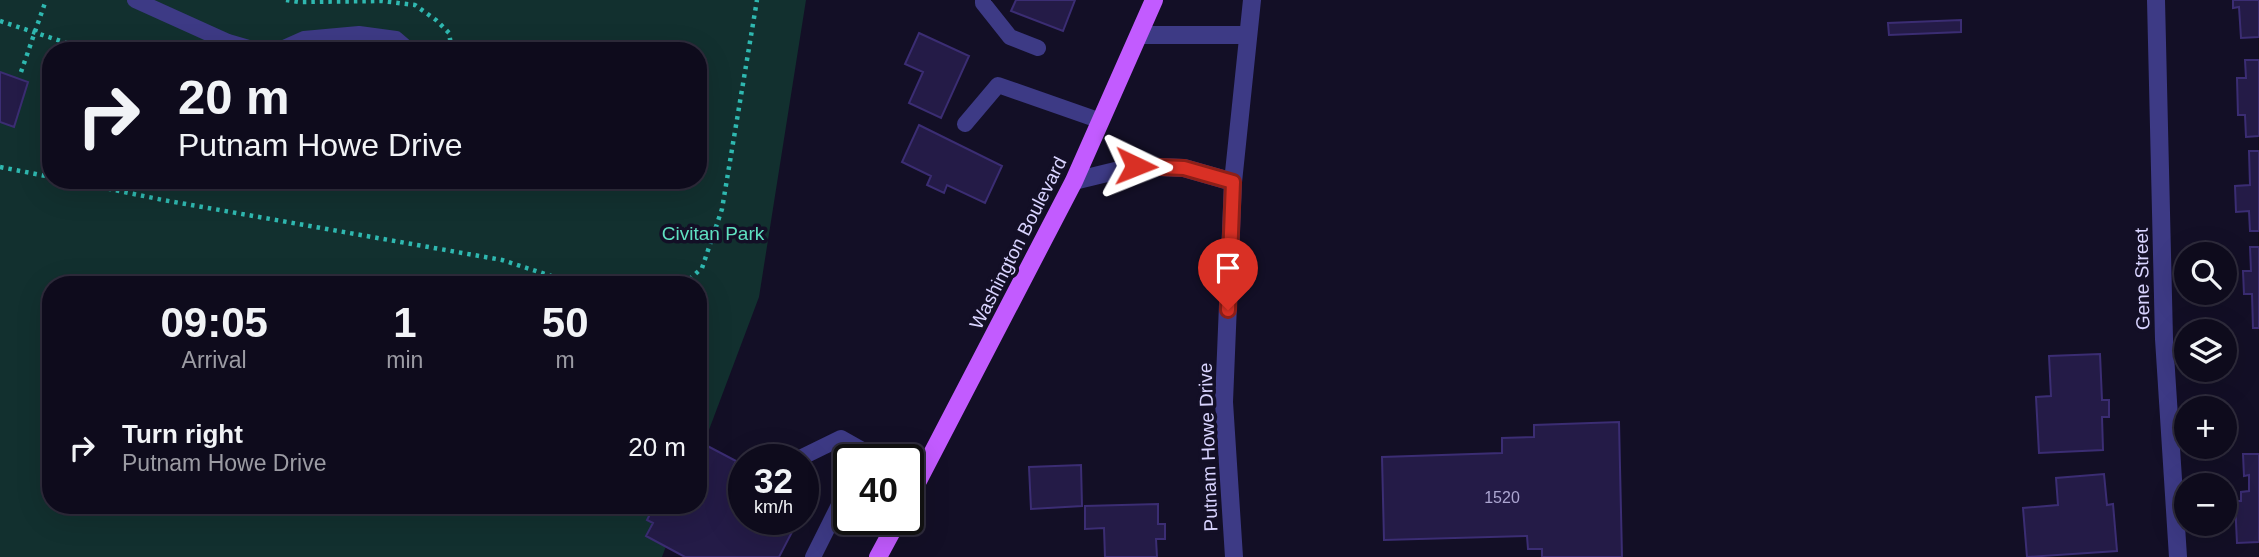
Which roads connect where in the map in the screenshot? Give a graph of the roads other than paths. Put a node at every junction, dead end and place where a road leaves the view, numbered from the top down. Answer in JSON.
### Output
{"nodes":[{"id":1,"x":135,"y":0,"type":"edge"},
{"id":2,"x":983,"y":0,"type":"edge"},
{"id":3,"x":1154,"y":0,"type":"edge"},
{"id":4,"x":1252,"y":0,"type":"edge"},
{"id":5,"x":2156,"y":0,"type":"edge"},
{"id":6,"x":1141,"y":34,"type":"junction"},
{"id":7,"x":1248,"y":35,"type":"junction"},
{"id":8,"x":228,"y":42,"type":"edge"},
{"id":9,"x":297,"y":42,"type":"edge"},
{"id":10,"x":400,"y":42,"type":"edge"},
{"id":11,"x":1038,"y":48,"type":"dead end"},
{"id":12,"x":1101,"y":121,"type":"junction"},
{"id":13,"x":965,"y":124,"type":"dead end"},
{"id":14,"x":1074,"y":181,"type":"junction"},
{"id":15,"x":1233,"y":182,"type":"junction"},
{"id":16,"x":848,"y":444,"type":"edge"},
{"id":17,"x":819,"y":449,"type":"edge"},
{"id":18,"x":924,"y":459,"type":"edge"},
{"id":19,"x":833,"y":517,"type":"edge"},
{"id":20,"x":890,"y":535,"type":"edge"},
{"id":21,"x":813,"y":557,"type":"edge"},
{"id":22,"x":878,"y":557,"type":"edge"},
{"id":23,"x":1234,"y":557,"type":"edge"},
{"id":24,"x":2178,"y":557,"type":"edge"}],
"edges":[{"from":1,"to":8,"type":"lane"},
{"from":2,"to":11,"type":"lane"},
{"from":3,"to":6,"type":"main road","name":"Washington Boulevard"},
{"from":4,"to":7,"type":"street","name":"Putnam Howe Drive"},
{"from":5,"to":24,"type":"street","name":"Gene Street"},
{"from":6,"to":7,"type":"street"},
{"from":6,"to":12,"type":"main road","name":"Washington Boulevard"},
{"from":7,"to":15,"type":"street","name":"Putnam Howe Drive"},
{"from":9,"to":10,"type":"lane"},
{"from":12,"to":13,"type":"lane"},
{"from":12,"to":14,"type":"main road","name":"Washington Boulevard"},
{"from":14,"to":15,"type":"street"},
{"from":14,"to":18,"type":"main road","name":"Washington Boulevard"},
{"from":15,"to":23,"type":"street","name":"Putnam Howe Drive"},
{"from":16,"to":17,"type":"lane"},
{"from":19,"to":21,"type":"lane"},
{"from":20,"to":22,"type":"main road"}]}
